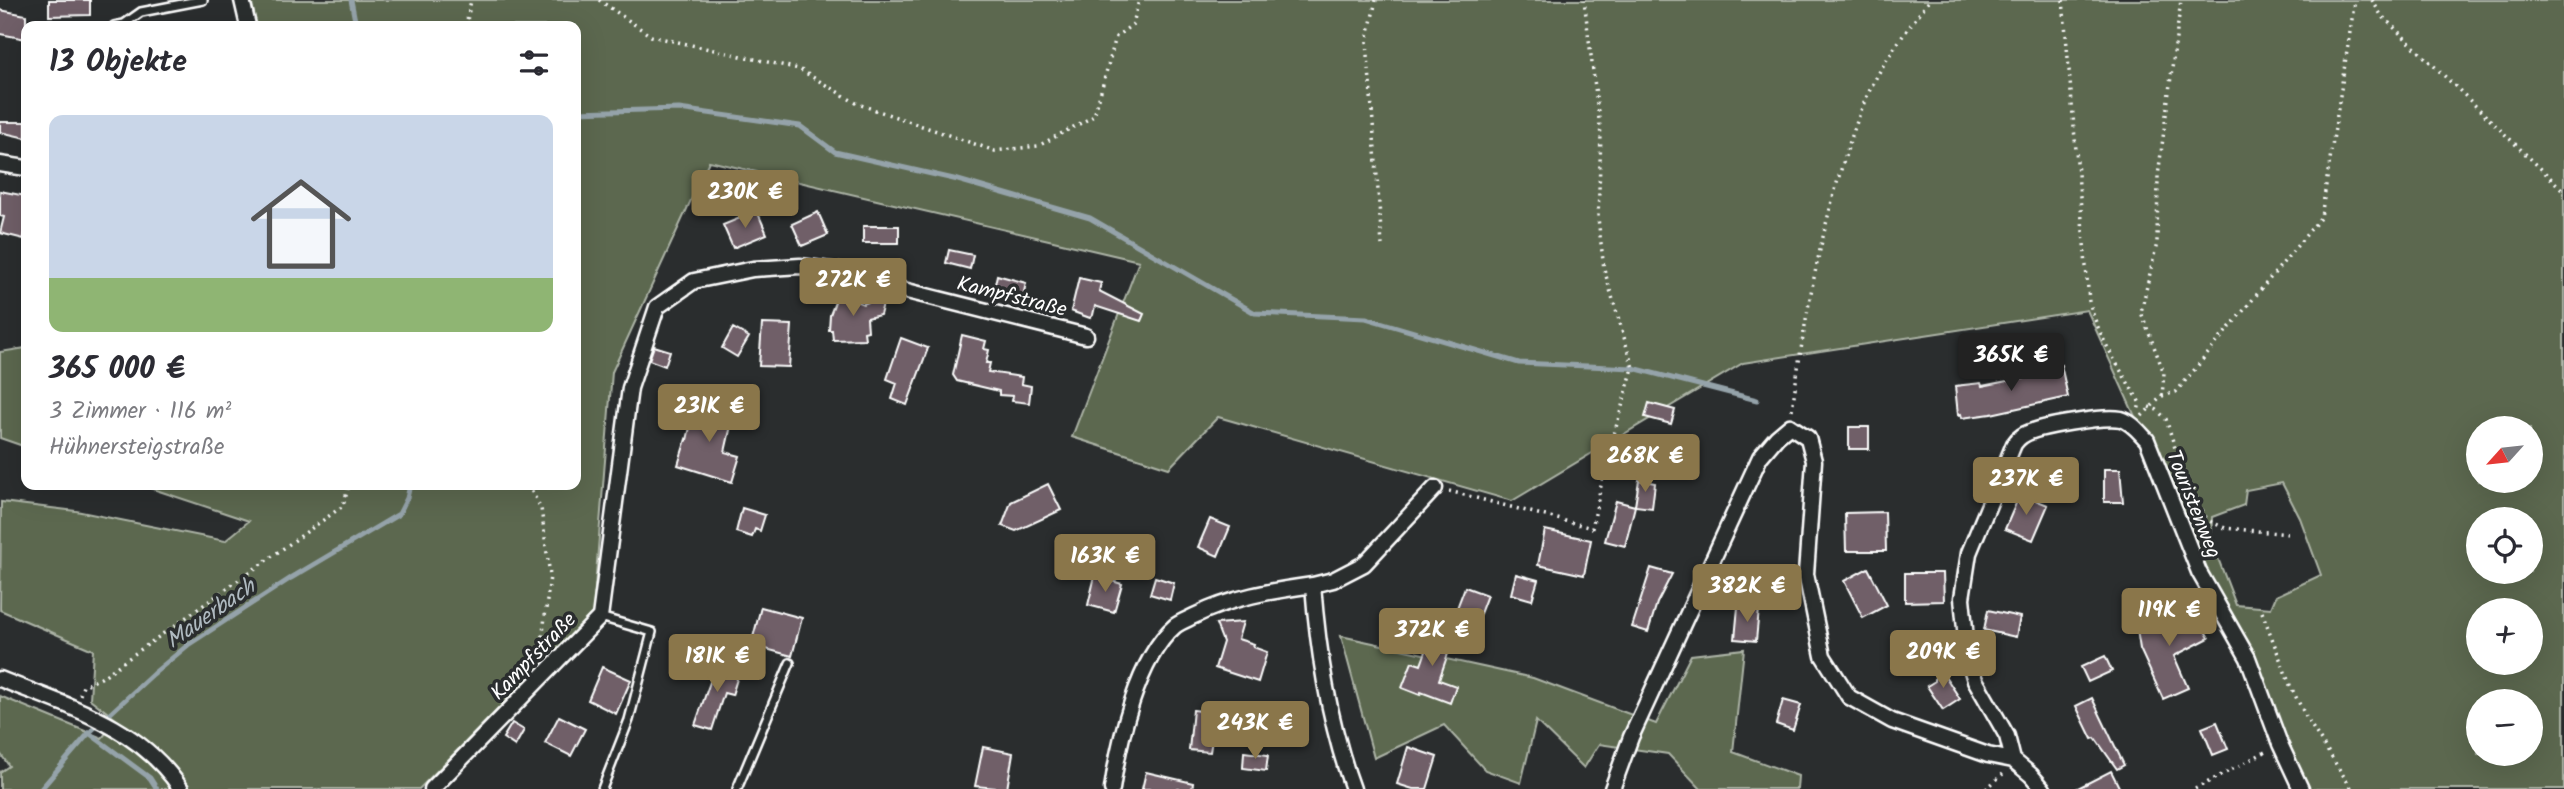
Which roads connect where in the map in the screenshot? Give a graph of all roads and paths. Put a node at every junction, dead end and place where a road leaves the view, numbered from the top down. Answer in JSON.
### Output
{"nodes":[{"id":1,"x":203,"y":0,"type":"edge"},
{"id":2,"x":242,"y":0,"type":"edge"},
{"id":3,"x":471,"y":0,"type":"edge"},
{"id":4,"x":1139,"y":0,"type":"edge"},
{"id":5,"x":1377,"y":0,"type":"edge"},
{"id":6,"x":1584,"y":0,"type":"edge"},
{"id":7,"x":1930,"y":0,"type":"edge"},
{"id":8,"x":2063,"y":0,"type":"edge"},
{"id":9,"x":2181,"y":0,"type":"edge"},
{"id":10,"x":2355,"y":0,"type":"edge"},
{"id":11,"x":2372,"y":0,"type":"edge"},
{"id":12,"x":602,"y":1,"type":"edge"},
{"id":13,"x":128,"y":21,"type":"edge"},
{"id":14,"x":247,"y":21,"type":"edge"},
{"id":15,"x":467,"y":21,"type":"edge"},
{"id":16,"x":0,"y":164,"type":"edge"},
{"id":17,"x":21,"y":168,"type":"edge"},
{"id":18,"x":2564,"y":191,"type":"edge"},
{"id":19,"x":1382,"y":246,"type":"dead end"},
{"id":20,"x":1086,"y":336,"type":"dead end"},
{"id":21,"x":2162,"y":396,"type":"junction"},
{"id":22,"x":1790,"y":426,"type":"junction"},
{"id":23,"x":2134,"y":426,"type":"junction"},
{"id":24,"x":1435,"y":488,"type":"joint"},
{"id":25,"x":348,"y":490,"type":"edge"},
{"id":26,"x":531,"y":490,"type":"edge"},
{"id":27,"x":2207,"y":520,"type":"junction"},
{"id":28,"x":2182,"y":528,"type":"junction"},
{"id":29,"x":2289,"y":534,"type":"dead end"},
{"id":30,"x":1313,"y":585,"type":"junction"},
{"id":31,"x":2262,"y":612,"type":"dead end"},
{"id":32,"x":600,"y":617,"type":"junction"},
{"id":33,"x":790,"y":663,"type":"dead end"},
{"id":34,"x":0,"y":679,"type":"edge"},
{"id":35,"x":537,"y":681,"type":"junction"},
{"id":36,"x":75,"y":709,"type":"junction"},
{"id":37,"x":2280,"y":744,"type":"junction"},
{"id":38,"x":2013,"y":760,"type":"junction"},
{"id":39,"x":181,"y":789,"type":"edge"},
{"id":40,"x":432,"y":789,"type":"edge"},
{"id":41,"x":602,"y":789,"type":"edge"},
{"id":42,"x":737,"y":789,"type":"edge"},
{"id":43,"x":1112,"y":789,"type":"edge"},
{"id":44,"x":1353,"y":789,"type":"edge"},
{"id":45,"x":1612,"y":789,"type":"edge"},
{"id":46,"x":2043,"y":789,"type":"edge"},
{"id":47,"x":2195,"y":789,"type":"edge"},
{"id":48,"x":2301,"y":789,"type":"edge"},
{"id":49,"x":2351,"y":789,"type":"edge"}],
"edges":[{"from":1,"to":13,"type":"lane"},
{"from":2,"to":14,"type":"street"},
{"from":3,"to":15,"type":"path"},
{"from":4,"to":12,"type":"path"},
{"from":5,"to":19,"type":"path"},
{"from":6,"to":24,"type":"path"},
{"from":7,"to":22,"type":"path"},
{"from":8,"to":23,"type":"path"},
{"from":9,"to":21,"type":"path"},
{"from":10,"to":21,"type":"path"},
{"from":11,"to":18,"type":"path"},
{"from":16,"to":17,"type":"street"},
{"from":20,"to":32,"type":"street","name":"Kampfstraße"},
{"from":21,"to":27,"type":"path"},
{"from":22,"to":38,"type":"street"},
{"from":22,"to":45,"type":"street"},
{"from":23,"to":28,"type":"street","name":"Touristenweg"},
{"from":23,"to":38,"type":"street"},
{"from":24,"to":30,"type":"street"},
{"from":25,"to":36,"type":"path"},
{"from":26,"to":35,"type":"path"},
{"from":27,"to":28,"type":"path"},
{"from":27,"to":29,"type":"path"},
{"from":28,"to":37,"type":"street","name":"Touristenweg"},
{"from":30,"to":43,"type":"street"},
{"from":30,"to":44,"type":"street"},
{"from":31,"to":49,"type":"path"},
{"from":32,"to":35,"type":"street","name":"Kampfstraße"},
{"from":32,"to":41,"type":"lane"},
{"from":33,"to":42,"type":"lane"},
{"from":34,"to":36,"type":"street"},
{"from":35,"to":40,"type":"street","name":"Kampfstraße"},
{"from":36,"to":39,"type":"street"},
{"from":37,"to":47,"type":"path"},
{"from":37,"to":48,"type":"street","name":"Touristenweg"},
{"from":38,"to":46,"type":"street"}]}
